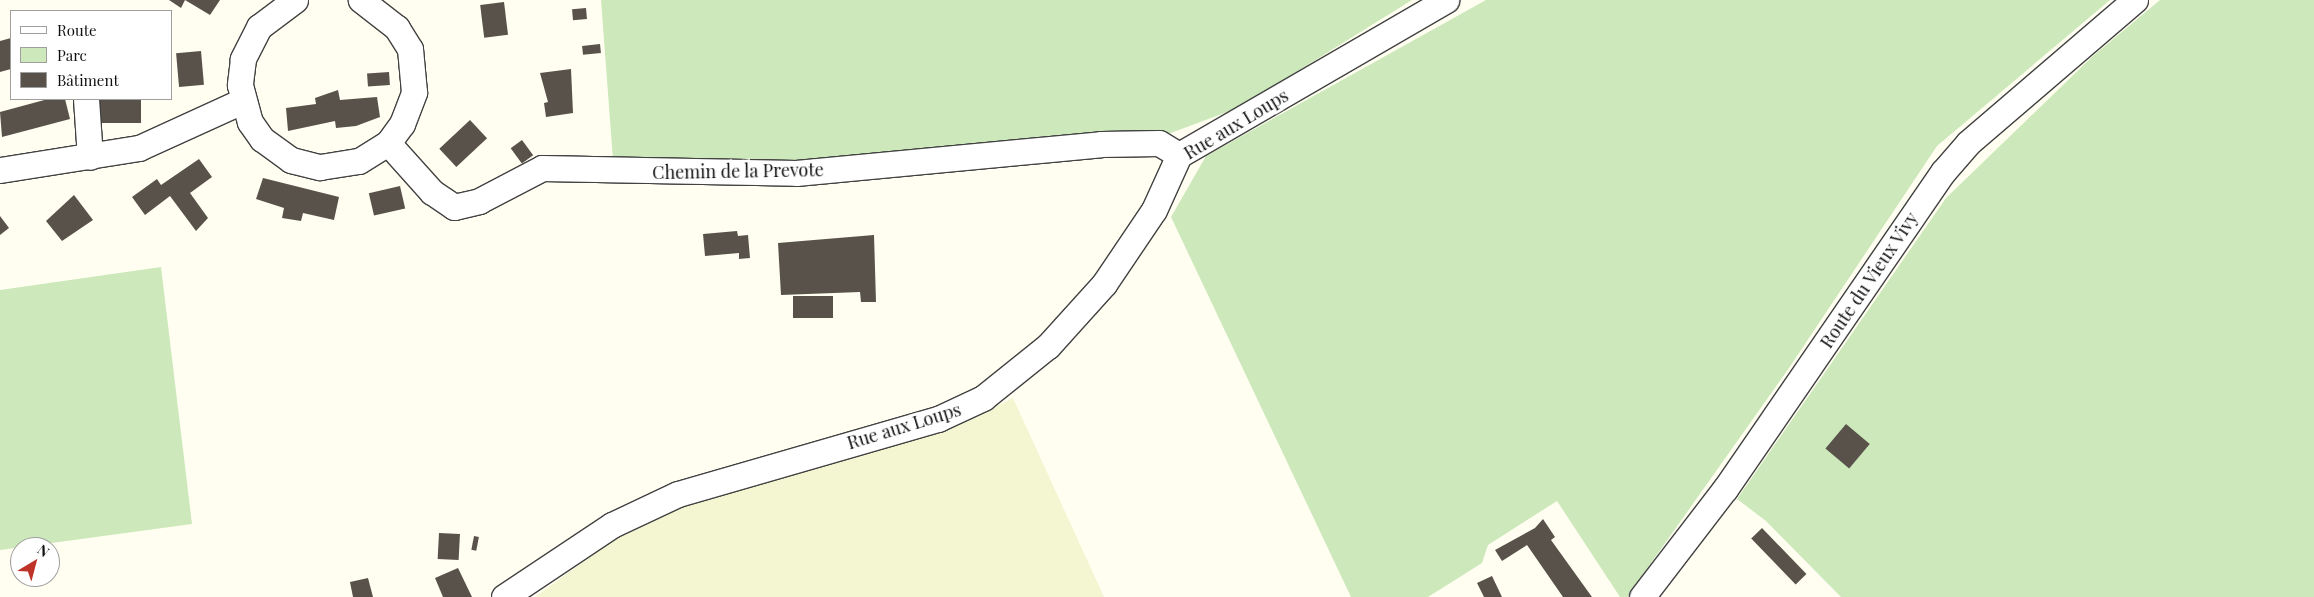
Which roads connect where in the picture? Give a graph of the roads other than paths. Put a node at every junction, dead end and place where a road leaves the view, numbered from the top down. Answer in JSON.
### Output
{"nodes":[{"id":1,"x":295,"y":0,"type":"edge"},
{"id":2,"x":361,"y":0,"type":"edge"},
{"id":3,"x":1446,"y":0,"type":"edge"},
{"id":4,"x":2135,"y":0,"type":"edge"},
{"id":5,"x":86,"y":100,"type":"edge"},
{"id":6,"x":242,"y":101,"type":"junction"},
{"id":7,"x":388,"y":143,"type":"junction"},
{"id":8,"x":1179,"y":156,"type":"junction"},
{"id":9,"x":90,"y":157,"type":"junction"},
{"id":10,"x":0,"y":170,"type":"edge"},
{"id":11,"x":504,"y":597,"type":"edge"},
{"id":12,"x":1642,"y":597,"type":"edge"}],
"edges":[{"from":1,"to":6,"type":"street"},
{"from":2,"to":7,"type":"street"},
{"from":3,"to":8,"type":"street","name":"Rue aux Loups"},
{"from":4,"to":12,"type":"street","name":"Route du Vieux Vivy"},
{"from":5,"to":9,"type":"street"},
{"from":6,"to":7,"type":"street"},
{"from":6,"to":9,"type":"street"},
{"from":7,"to":8,"type":"street","name":"Chemin de la Prevote"},
{"from":8,"to":11,"type":"street","name":"Rue aux Loups"},
{"from":9,"to":10,"type":"street"}]}
